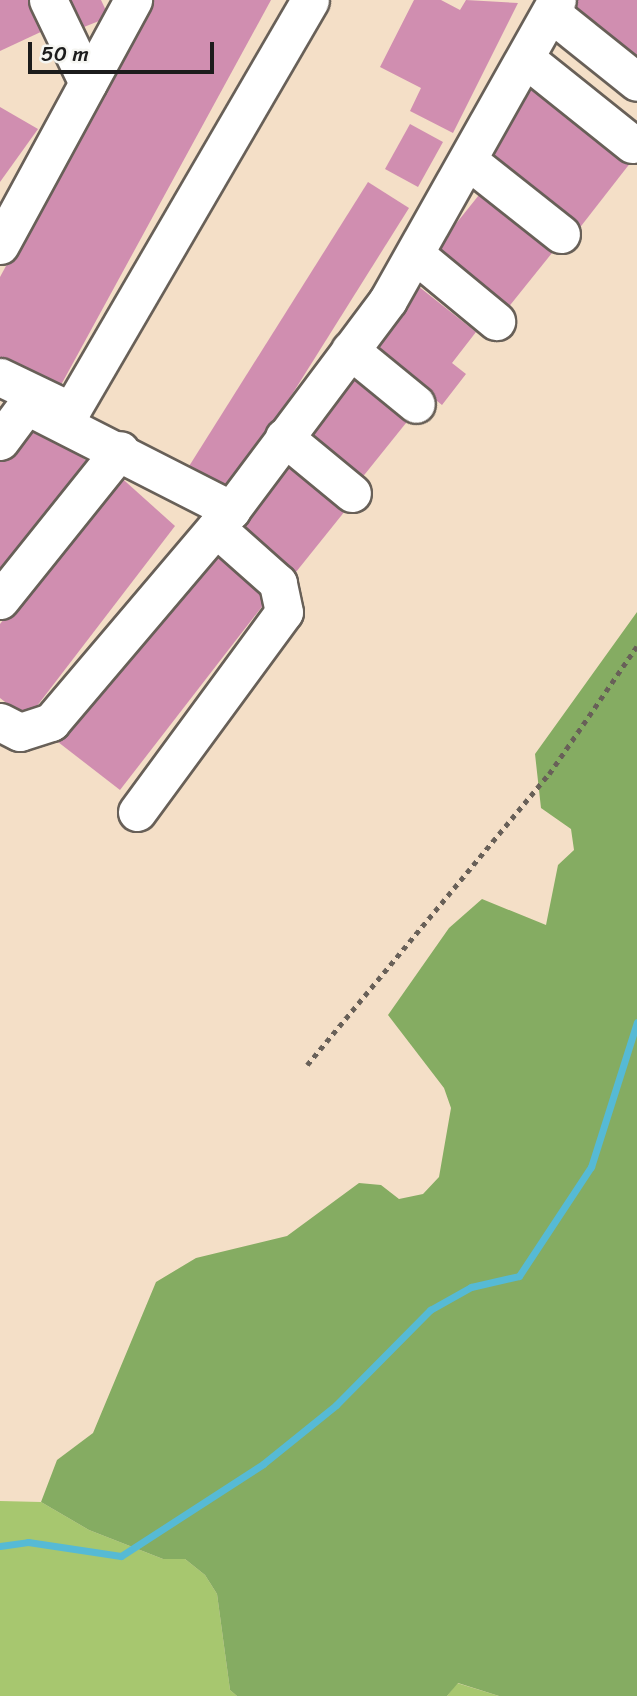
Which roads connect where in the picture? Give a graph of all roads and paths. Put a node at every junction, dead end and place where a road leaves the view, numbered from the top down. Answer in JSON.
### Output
{"nodes":[{"id":1,"x":48,"y":0,"type":"edge"},
{"id":2,"x":133,"y":0,"type":"edge"},
{"id":3,"x":310,"y":0,"type":"edge"},
{"id":4,"x":554,"y":4,"type":"edge"},
{"id":5,"x":526,"y":59,"type":"junction"},
{"id":6,"x":637,"y":82,"type":"edge"},
{"id":7,"x":88,"y":83,"type":"junction"},
{"id":8,"x":632,"y":144,"type":"dead end"},
{"id":9,"x":470,"y":162,"type":"junction"},
{"id":10,"x":561,"y":234,"type":"dead end"},
{"id":11,"x":0,"y":246,"type":"edge"},
{"id":12,"x":416,"y":255,"type":"junction"},
{"id":13,"x":496,"y":321,"type":"dead end"},
{"id":14,"x":350,"y":350,"type":"junction"},
{"id":15,"x":0,"y":377,"type":"edge"},
{"id":16,"x":13,"y":400,"type":"edge"},
{"id":17,"x":416,"y":404,"type":"dead end"},
{"id":18,"x":284,"y":437,"type":"junction"},
{"id":19,"x":0,"y":441,"type":"edge"},
{"id":20,"x":120,"y":450,"type":"junction"},
{"id":21,"x":352,"y":493,"type":"dead end"},
{"id":22,"x":223,"y":519,"type":"junction"},
{"id":23,"x":0,"y":600,"type":"edge"},
{"id":24,"x":637,"y":646,"type":"edge"},
{"id":25,"x":0,"y":723,"type":"edge"},
{"id":26,"x":137,"y":812,"type":"dead end"},
{"id":27,"x":307,"y":1065,"type":"dead end"}],
"edges":[{"from":1,"to":7,"type":"street"},
{"from":2,"to":7,"type":"street"},
{"from":3,"to":15,"type":"street"},
{"from":4,"to":5,"type":"street"},
{"from":4,"to":6,"type":"street"},
{"from":5,"to":8,"type":"street"},
{"from":5,"to":9,"type":"street"},
{"from":7,"to":11,"type":"street"},
{"from":9,"to":10,"type":"street"},
{"from":9,"to":12,"type":"street"},
{"from":12,"to":13,"type":"street"},
{"from":12,"to":14,"type":"street"},
{"from":14,"to":17,"type":"street"},
{"from":14,"to":18,"type":"street"},
{"from":16,"to":19,"type":"street"},
{"from":16,"to":20,"type":"street"},
{"from":18,"to":21,"type":"street"},
{"from":18,"to":22,"type":"street"},
{"from":20,"to":22,"type":"street"},
{"from":20,"to":23,"type":"street"},
{"from":22,"to":25,"type":"street"},
{"from":22,"to":26,"type":"street"},
{"from":24,"to":27,"type":"path"}]}
